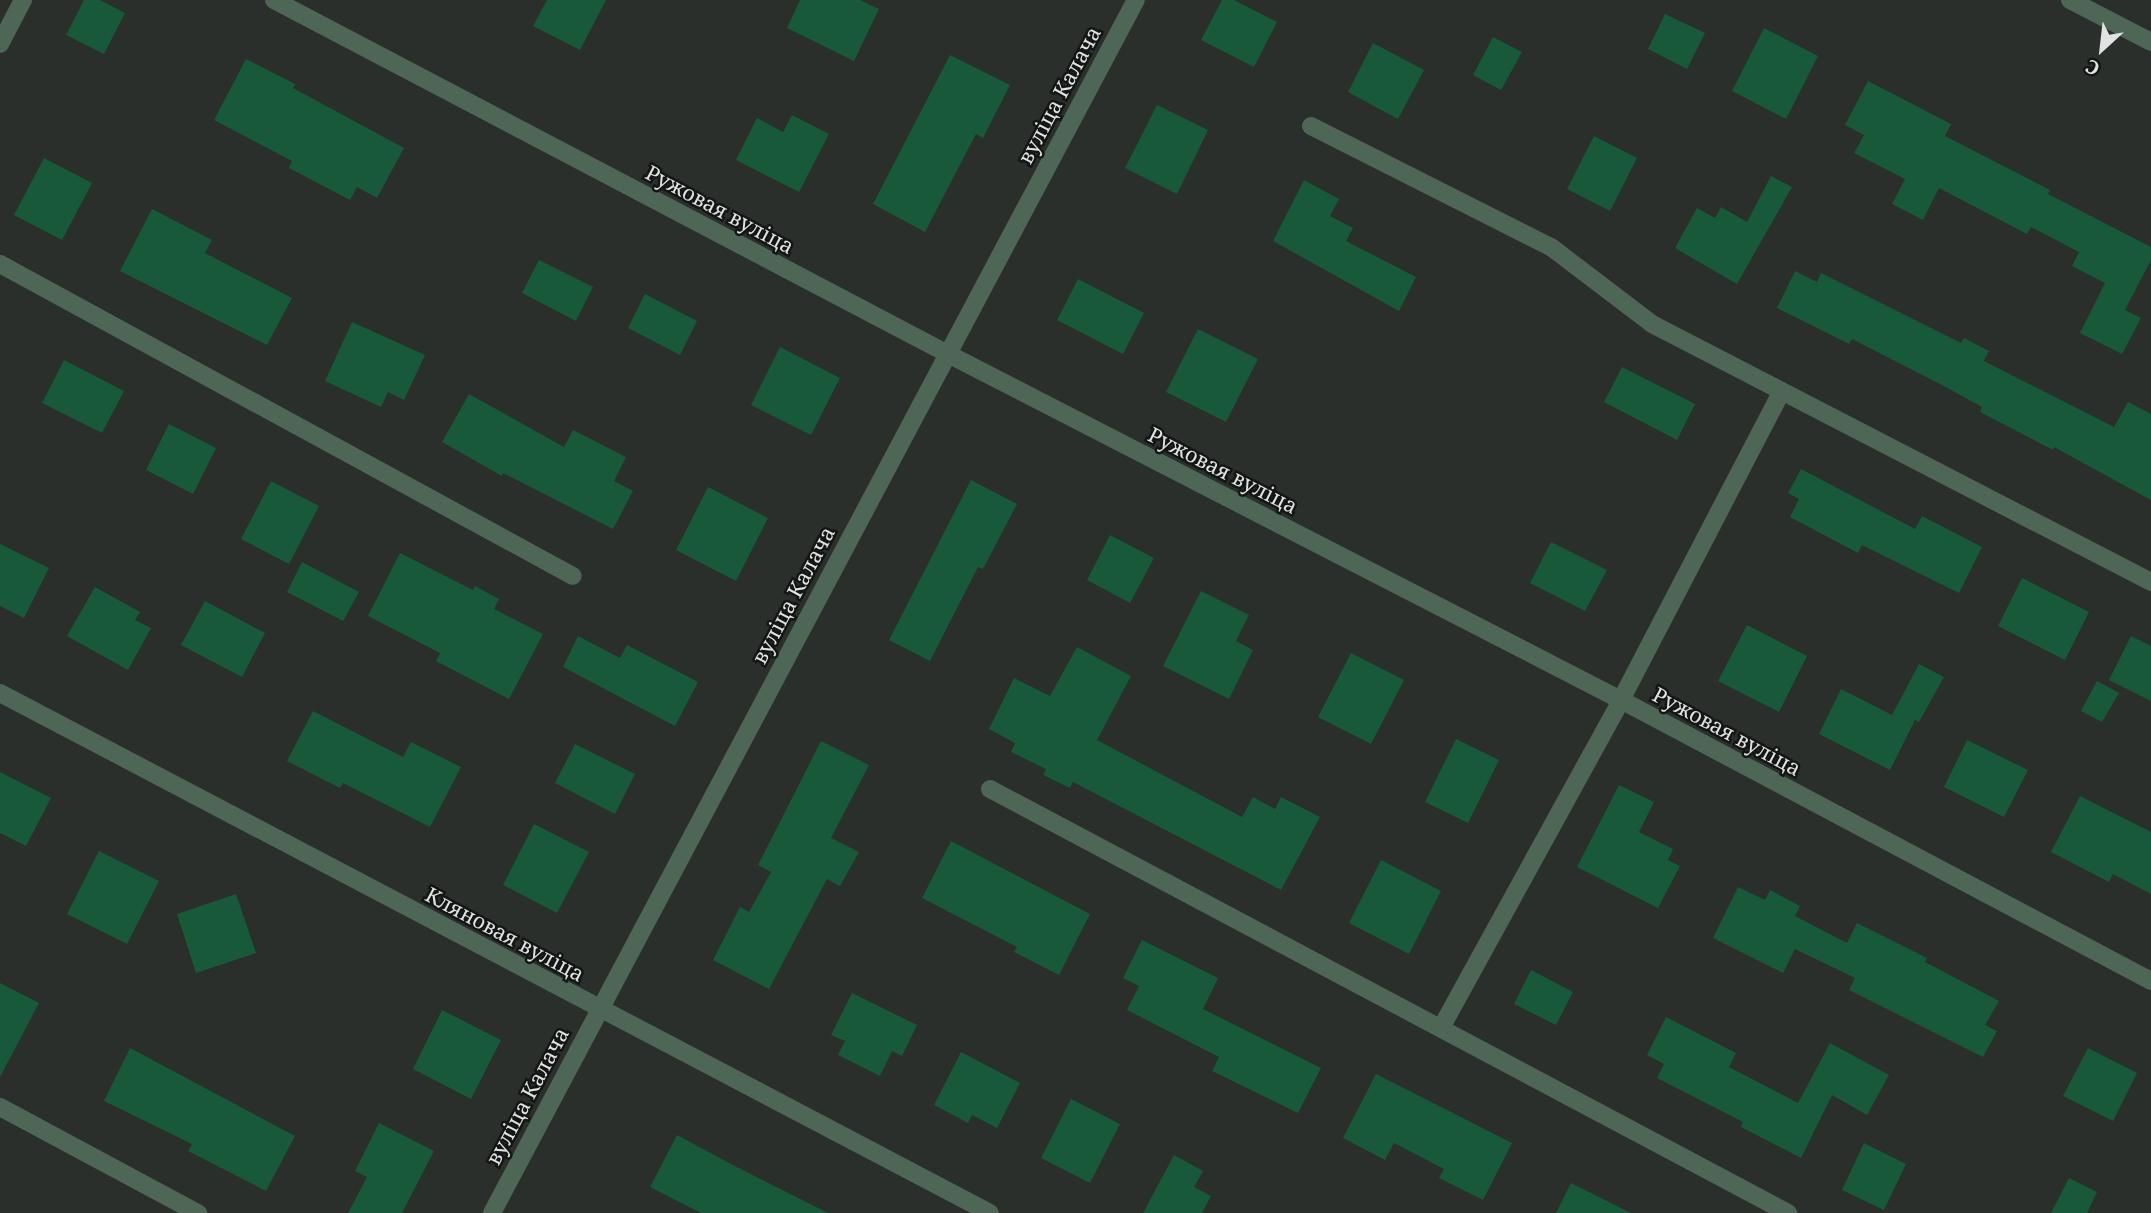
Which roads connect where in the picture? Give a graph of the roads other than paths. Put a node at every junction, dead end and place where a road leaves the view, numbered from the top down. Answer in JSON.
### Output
{"nodes":[{"id":1,"x":23,"y":0,"type":"edge"},
{"id":2,"x":274,"y":0,"type":"edge"},
{"id":3,"x":1136,"y":0,"type":"edge"},
{"id":4,"x":2070,"y":0,"type":"edge"},
{"id":5,"x":2151,"y":42,"type":"edge"},
{"id":6,"x":0,"y":44,"type":"edge"},
{"id":7,"x":1311,"y":126,"type":"dead end"},
{"id":8,"x":0,"y":264,"type":"edge"},
{"id":9,"x":948,"y":354,"type":"junction"},
{"id":10,"x":1782,"y":391,"type":"junction"},
{"id":11,"x":573,"y":576,"type":"dead end"},
{"id":12,"x":2151,"y":582,"type":"edge"},
{"id":13,"x":0,"y":693,"type":"edge"},
{"id":14,"x":1621,"y":700,"type":"junction"},
{"id":15,"x":990,"y":789,"type":"dead end"},
{"id":16,"x":2151,"y":981,"type":"edge"},
{"id":17,"x":599,"y":1008,"type":"junction"},
{"id":18,"x":1441,"y":1028,"type":"junction"},
{"id":19,"x":0,"y":1107,"type":"edge"},
{"id":20,"x":198,"y":1213,"type":"edge"},
{"id":21,"x":492,"y":1213,"type":"edge"},
{"id":22,"x":990,"y":1213,"type":"edge"},
{"id":23,"x":1788,"y":1213,"type":"edge"}],
"edges":[{"from":1,"to":6,"type":"street"},
{"from":2,"to":9,"type":"street","name":"Ружовая вуліца"},
{"from":3,"to":9,"type":"street","name":"вуліца Калача"},
{"from":4,"to":5,"type":"street"},
{"from":7,"to":10,"type":"street"},
{"from":8,"to":11,"type":"street"},
{"from":9,"to":14,"type":"street","name":"Ружовая вуліца"},
{"from":9,"to":17,"type":"street","name":"вуліца Калача"},
{"from":10,"to":12,"type":"street"},
{"from":10,"to":14,"type":"street"},
{"from":13,"to":17,"type":"street","name":"Кляновая вуліца"},
{"from":14,"to":16,"type":"street","name":"Ружовая вуліца"},
{"from":14,"to":18,"type":"street"},
{"from":15,"to":18,"type":"street"},
{"from":17,"to":21,"type":"street","name":"вуліца Калача"},
{"from":17,"to":22,"type":"street","name":"Кляновая вуліца"},
{"from":18,"to":23,"type":"street"},
{"from":19,"to":20,"type":"street"}]}
